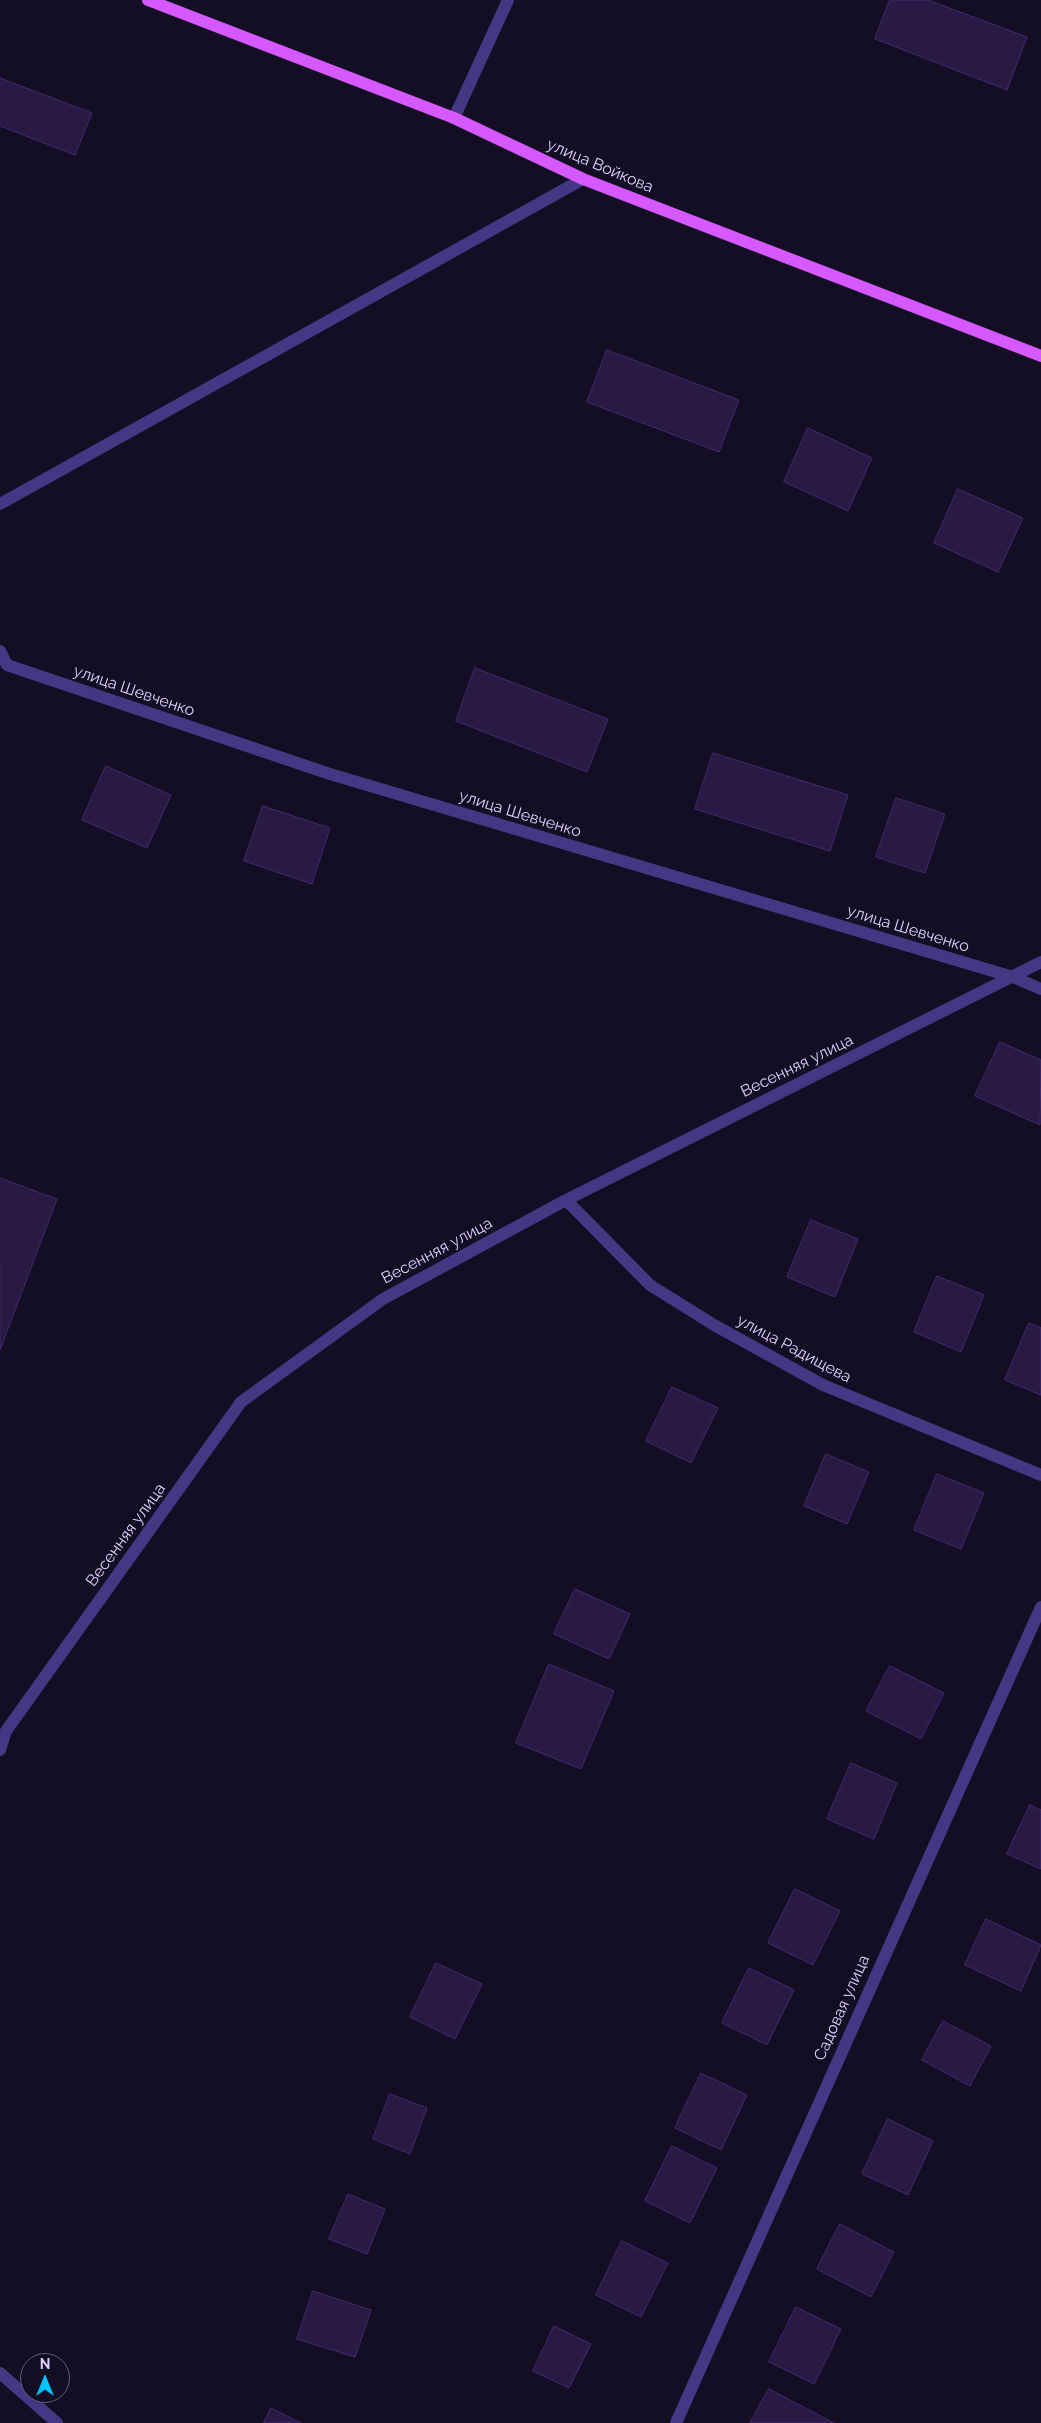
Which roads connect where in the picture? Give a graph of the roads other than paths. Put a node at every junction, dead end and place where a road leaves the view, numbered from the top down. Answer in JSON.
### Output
{"nodes":[{"id":1,"x":148,"y":0,"type":"edge"},
{"id":2,"x":508,"y":0,"type":"edge"},
{"id":3,"x":454,"y":118,"type":"junction"},
{"id":4,"x":583,"y":179,"type":"junction"},
{"id":5,"x":1041,"y":356,"type":"edge"},
{"id":6,"x":0,"y":504,"type":"edge"},
{"id":7,"x":0,"y":651,"type":"edge"},
{"id":8,"x":1041,"y":962,"type":"edge"},
{"id":9,"x":1013,"y":977,"type":"junction"},
{"id":10,"x":1041,"y":989,"type":"edge"},
{"id":11,"x":566,"y":1200,"type":"junction"},
{"id":12,"x":1041,"y":1476,"type":"edge"},
{"id":13,"x":1041,"y":1607,"type":"edge"},
{"id":14,"x":0,"y":1750,"type":"edge"},
{"id":15,"x":0,"y":2373,"type":"edge"},
{"id":16,"x":57,"y":2423,"type":"edge"},
{"id":17,"x":676,"y":2423,"type":"edge"}],
"edges":[{"from":1,"to":3,"type":"main road","name":"улица Войкова"},
{"from":2,"to":3,"type":"street"},
{"from":3,"to":4,"type":"main road","name":"улица Войкова"},
{"from":4,"to":5,"type":"main road","name":"улица Войкова"},
{"from":4,"to":6,"type":"street"},
{"from":7,"to":9,"type":"street","name":"улица Шевченко"},
{"from":8,"to":9,"type":"street","name":"Весенняя улица"},
{"from":9,"to":10,"type":"street","name":"улица Шевченко"},
{"from":9,"to":11,"type":"street","name":"Весенняя улица"},
{"from":11,"to":12,"type":"street","name":"улица Радищева"},
{"from":11,"to":14,"type":"street","name":"Весенняя улица"},
{"from":13,"to":17,"type":"street","name":"Садовая улица"},
{"from":15,"to":16,"type":"street"}]}
